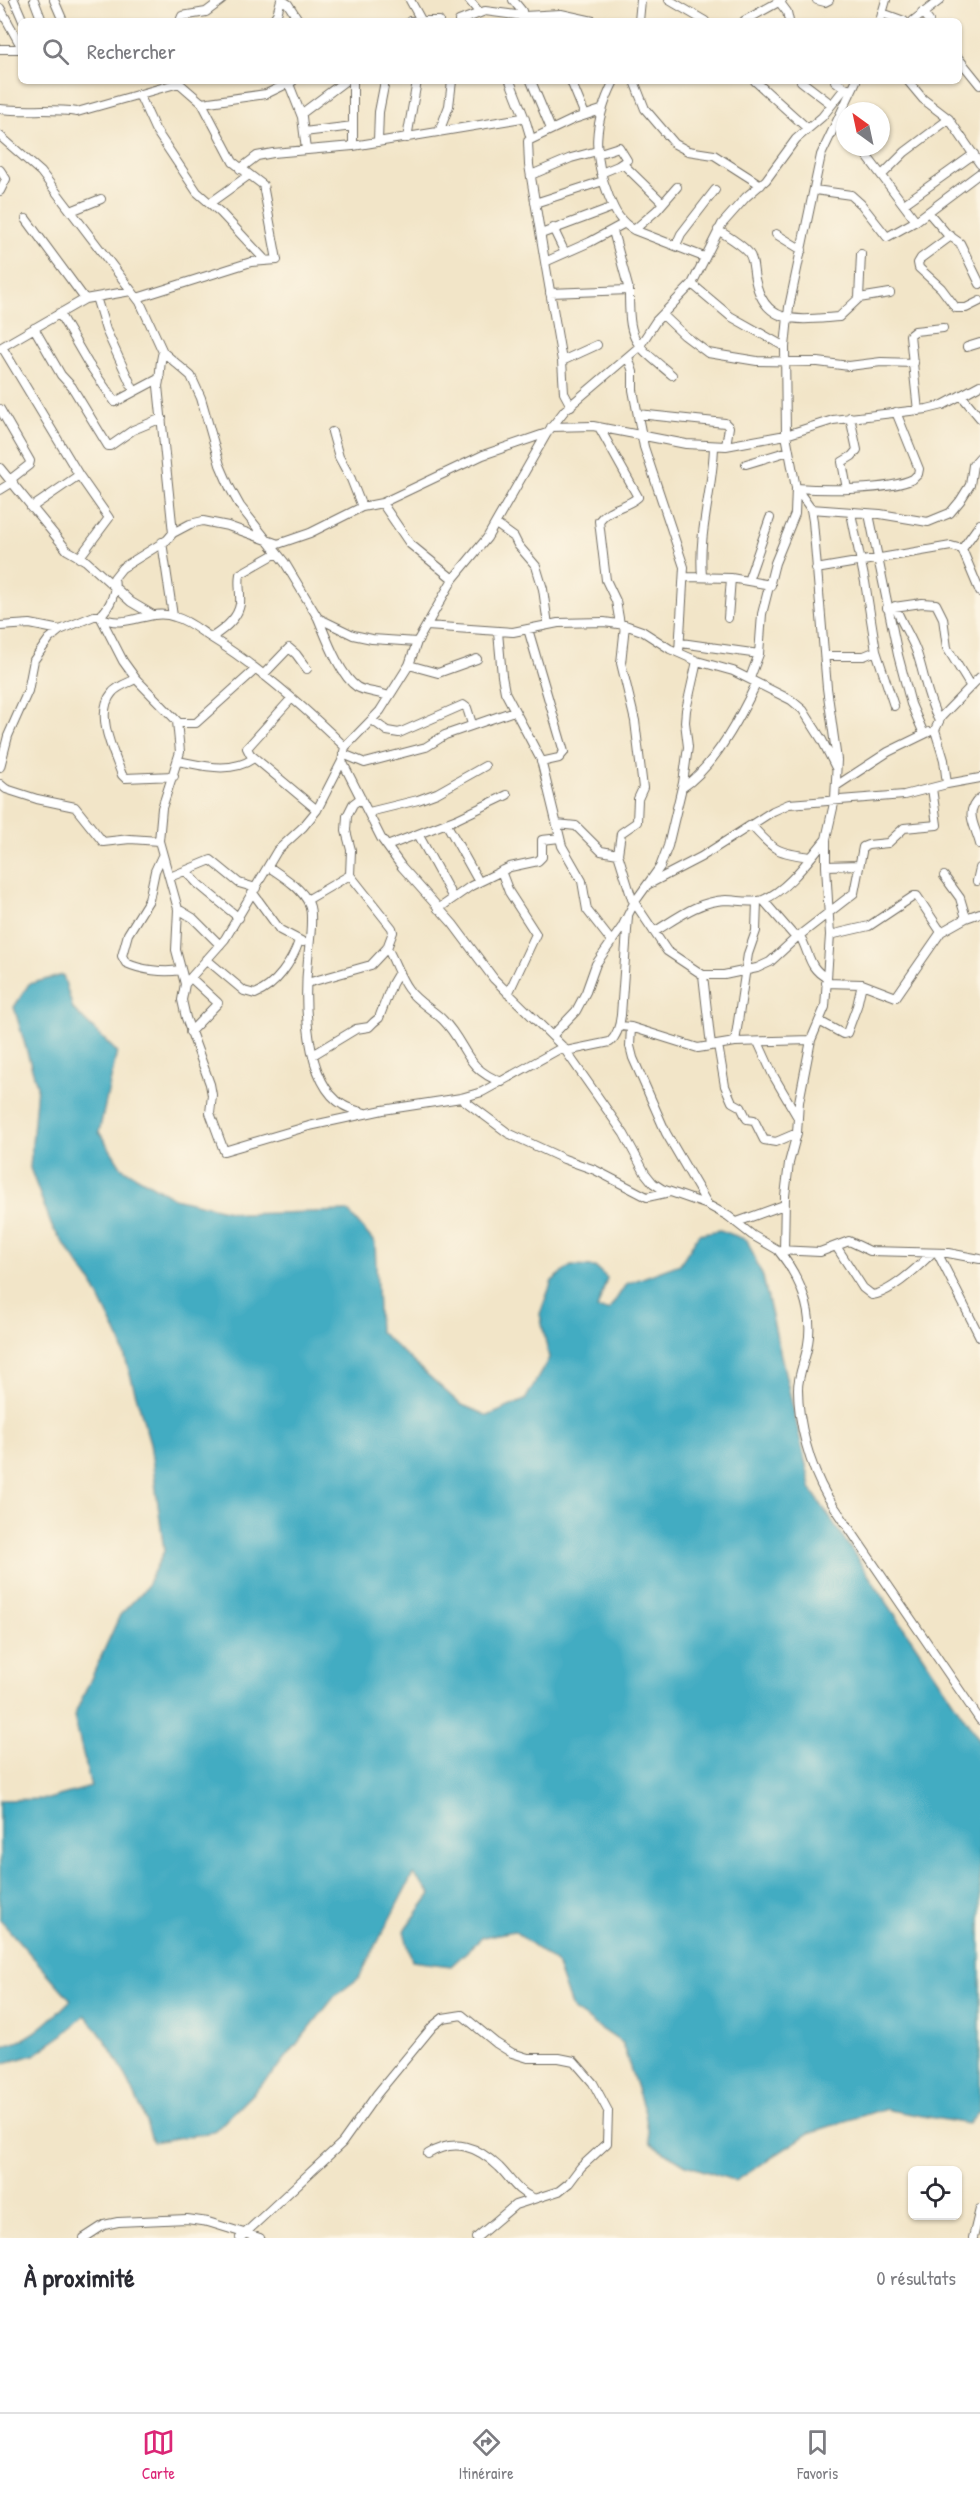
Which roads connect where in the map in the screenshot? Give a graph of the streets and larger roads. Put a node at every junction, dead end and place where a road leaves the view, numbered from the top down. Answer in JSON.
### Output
{"nodes":[{"id":1,"x":14,"y":0,"type":"edge"},
{"id":2,"x":34,"y":0,"type":"edge"},
{"id":3,"x":54,"y":0,"type":"edge"},
{"id":4,"x":222,"y":0,"type":"edge"},
{"id":5,"x":282,"y":0,"type":"edge"},
{"id":6,"x":410,"y":0,"type":"edge"},
{"id":7,"x":469,"y":0,"type":"edge"},
{"id":8,"x":513,"y":0,"type":"edge"},
{"id":9,"x":641,"y":0,"type":"edge"},
{"id":10,"x":669,"y":0,"type":"edge"},
{"id":11,"x":780,"y":0,"type":"edge"},
{"id":12,"x":817,"y":0,"type":"edge"},
{"id":13,"x":829,"y":0,"type":"edge"},
{"id":14,"x":886,"y":0,"type":"edge"},
{"id":15,"x":940,"y":0,"type":"edge"},
{"id":16,"x":924,"y":7,"type":"edge"},
{"id":17,"x":0,"y":8,"type":"edge"},
{"id":18,"x":479,"y":12,"type":"junction"},
{"id":19,"x":881,"y":17,"type":"edge"},
{"id":20,"x":22,"y":18,"type":"edge"},
{"id":21,"x":41,"y":18,"type":"edge"},
{"id":22,"x":62,"y":18,"type":"edge"},
{"id":23,"x":181,"y":18,"type":"edge"},
{"id":24,"x":275,"y":18,"type":"edge"},
{"id":25,"x":297,"y":18,"type":"edge"},
{"id":26,"x":420,"y":18,"type":"edge"},
{"id":27,"x":466,"y":18,"type":"edge"},
{"id":28,"x":517,"y":18,"type":"edge"},
{"id":29,"x":523,"y":18,"type":"edge"},
{"id":30,"x":527,"y":18,"type":"edge"},
{"id":31,"x":571,"y":18,"type":"edge"},
{"id":32,"x":639,"y":18,"type":"edge"},
{"id":33,"x":700,"y":18,"type":"edge"},
{"id":34,"x":749,"y":18,"type":"edge"},
{"id":35,"x":788,"y":18,"type":"edge"},
{"id":36,"x":18,"y":41,"type":"edge"},
{"id":37,"x":18,"y":47,"type":"edge"},
{"id":38,"x":0,"y":49,"type":"edge"},
{"id":39,"x":962,"y":63,"type":"edge"},
{"id":40,"x":172,"y":84,"type":"edge"},
{"id":41,"x":183,"y":84,"type":"edge"},
{"id":42,"x":286,"y":84,"type":"edge"},
{"id":43,"x":292,"y":84,"type":"edge"},
{"id":44,"x":341,"y":84,"type":"edge"},
{"id":45,"x":353,"y":84,"type":"edge"},
{"id":46,"x":384,"y":84,"type":"edge"},
{"id":47,"x":416,"y":84,"type":"edge"},
{"id":48,"x":452,"y":84,"type":"edge"},
{"id":49,"x":511,"y":84,"type":"edge"},
{"id":50,"x":532,"y":84,"type":"edge"},
{"id":51,"x":572,"y":84,"type":"edge"},
{"id":52,"x":613,"y":84,"type":"edge"},
{"id":53,"x":635,"y":84,"type":"edge"},
{"id":54,"x":758,"y":84,"type":"edge"},
{"id":55,"x":805,"y":84,"type":"edge"},
{"id":56,"x":840,"y":84,"type":"edge"},
{"id":57,"x":853,"y":84,"type":"edge"},
{"id":58,"x":910,"y":84,"type":"edge"},
{"id":59,"x":980,"y":85,"type":"edge"},
{"id":60,"x":848,"y":89,"type":"junction"},
{"id":61,"x":139,"y":94,"type":"junction"},
{"id":62,"x":844,"y":102,"type":"edge"},
{"id":63,"x":202,"y":103,"type":"junction"},
{"id":64,"x":831,"y":104,"type":"junction"},
{"id":65,"x":0,"y":109,"type":"edge"},
{"id":66,"x":601,"y":110,"type":"junction"},
{"id":67,"x":301,"y":114,"type":"junction"},
{"id":68,"x":585,"y":115,"type":"junction"},
{"id":69,"x":525,"y":119,"type":"junction"},
{"id":70,"x":949,"y":119,"type":"junction"},
{"id":71,"x":836,"y":125,"type":"edge"},
{"id":72,"x":353,"y":126,"type":"junction"},
{"id":73,"x":807,"y":128,"type":"junction"},
{"id":74,"x":551,"y":129,"type":"junction"},
{"id":75,"x":304,"y":132,"type":"junction"},
{"id":76,"x":439,"y":132,"type":"junction"},
{"id":77,"x":0,"y":136,"type":"edge"},
{"id":78,"x":407,"y":138,"type":"junction"},
{"id":79,"x":531,"y":139,"type":"junction"},
{"id":80,"x":378,"y":141,"type":"junction"},
{"id":81,"x":353,"y":146,"type":"junction"},
{"id":82,"x":306,"y":150,"type":"junction"},
{"id":83,"x":597,"y":152,"type":"junction"},
{"id":84,"x":974,"y":154,"type":"junction"},
{"id":85,"x":867,"y":156,"type":"edge"},
{"id":86,"x":623,"y":164,"type":"junction"},
{"id":87,"x":980,"y":164,"type":"edge"},
{"id":88,"x":240,"y":168,"type":"junction"},
{"id":89,"x":0,"y":170,"type":"edge"},
{"id":90,"x":980,"y":173,"type":"edge"},
{"id":91,"x":249,"y":175,"type":"junction"},
{"id":92,"x":531,"y":175,"type":"junction"},
{"id":93,"x":882,"y":175,"type":"junction"},
{"id":94,"x":602,"y":177,"type":"junction"},
{"id":95,"x":761,"y":185,"type":"junction"},
{"id":96,"x":677,"y":187,"type":"dead end"},
{"id":97,"x":716,"y":190,"type":"dead end"},
{"id":98,"x":815,"y":190,"type":"junction"},
{"id":99,"x":0,"y":191,"type":"edge"},
{"id":100,"x":101,"y":199,"type":"dead end"},
{"id":101,"x":210,"y":203,"type":"junction"},
{"id":102,"x":535,"y":203,"type":"junction"},
{"id":103,"x":663,"y":203,"type":"junction"},
{"id":104,"x":904,"y":204,"type":"junction"},
{"id":105,"x":613,"y":207,"type":"junction"},
{"id":106,"x":71,"y":211,"type":"junction"},
{"id":107,"x":928,"y":212,"type":"junction"},
{"id":108,"x":26,"y":219,"type":"dead end"},
{"id":109,"x":916,"y":221,"type":"junction"},
{"id":110,"x":623,"y":224,"type":"junction"},
{"id":111,"x":553,"y":228,"type":"junction"},
{"id":112,"x":634,"y":230,"type":"junction"},
{"id":113,"x":718,"y":230,"type":"junction"},
{"id":114,"x":613,"y":231,"type":"junction"},
{"id":115,"x":541,"y":234,"type":"junction"},
{"id":116,"x":776,"y":234,"type":"dead end"},
{"id":117,"x":951,"y":236,"type":"junction"},
{"id":118,"x":676,"y":245,"type":"junction"},
{"id":119,"x":802,"y":250,"type":"junction"},
{"id":120,"x":565,"y":253,"type":"junction"},
{"id":121,"x":861,"y":254,"type":"dead end"},
{"id":122,"x":704,"y":257,"type":"junction"},
{"id":123,"x":265,"y":260,"type":"junction"},
{"id":124,"x":545,"y":262,"type":"junction"},
{"id":125,"x":692,"y":284,"type":"junction"},
{"id":126,"x":980,"y":284,"type":"edge"},
{"id":127,"x":629,"y":290,"type":"junction"},
{"id":128,"x":550,"y":293,"type":"junction"},
{"id":129,"x":890,"y":293,"type":"dead end"},
{"id":130,"x":134,"y":295,"type":"junction"},
{"id":131,"x":96,"y":297,"type":"junction"},
{"id":132,"x":859,"y":298,"type":"junction"},
{"id":133,"x":85,"y":299,"type":"junction"},
{"id":134,"x":980,"y":302,"type":"edge"},
{"id":135,"x":59,"y":312,"type":"junction"},
{"id":136,"x":663,"y":315,"type":"junction"},
{"id":137,"x":789,"y":318,"type":"junction"},
{"id":138,"x":33,"y":328,"type":"junction"},
{"id":139,"x":944,"y":328,"type":"dead end"},
{"id":140,"x":980,"y":343,"type":"edge"},
{"id":141,"x":597,"y":345,"type":"dead end"},
{"id":142,"x":639,"y":347,"type":"junction"},
{"id":143,"x":785,"y":347,"type":"junction"},
{"id":144,"x":967,"y":347,"type":"dead end"},
{"id":145,"x":1,"y":348,"type":"edge"},
{"id":146,"x":163,"y":352,"type":"junction"},
{"id":147,"x":628,"y":357,"type":"junction"},
{"id":148,"x":562,"y":361,"type":"junction"},
{"id":149,"x":784,"y":362,"type":"junction"},
{"id":150,"x":914,"y":363,"type":"junction"},
{"id":151,"x":672,"y":375,"type":"dead end"},
{"id":152,"x":160,"y":378,"type":"junction"},
{"id":153,"x":980,"y":385,"type":"edge"},
{"id":154,"x":134,"y":391,"type":"junction"},
{"id":155,"x":961,"y":395,"type":"junction"},
{"id":156,"x":571,"y":406,"type":"junction"},
{"id":157,"x":0,"y":409,"type":"edge"},
{"id":158,"x":918,"y":411,"type":"junction"},
{"id":159,"x":896,"y":412,"type":"junction"},
{"id":160,"x":638,"y":414,"type":"junction"},
{"id":161,"x":850,"y":417,"type":"junction"},
{"id":162,"x":162,"y":418,"type":"junction"},
{"id":163,"x":980,"y":418,"type":"edge"},
{"id":164,"x":599,"y":427,"type":"junction"},
{"id":165,"x":549,"y":430,"type":"junction"},
{"id":166,"x":332,"y":432,"type":"dead end"},
{"id":167,"x":641,"y":434,"type":"junction"},
{"id":168,"x":786,"y":435,"type":"junction"},
{"id":169,"x":714,"y":446,"type":"junction"},
{"id":170,"x":726,"y":446,"type":"junction"},
{"id":171,"x":789,"y":451,"type":"junction"},
{"id":172,"x":980,"y":457,"type":"edge"},
{"id":173,"x":746,"y":464,"type":"dead end"},
{"id":174,"x":0,"y":468,"type":"edge"},
{"id":175,"x":79,"y":475,"type":"junction"},
{"id":176,"x":12,"y":480,"type":"junction"},
{"id":177,"x":796,"y":488,"type":"junction"},
{"id":178,"x":847,"y":489,"type":"junction"},
{"id":179,"x":0,"y":490,"type":"edge"},
{"id":180,"x":382,"y":502,"type":"junction"},
{"id":181,"x":362,"y":507,"type":"junction"},
{"id":182,"x":31,"y":508,"type":"junction"},
{"id":183,"x":811,"y":508,"type":"junction"},
{"id":184,"x":851,"y":513,"type":"junction"},
{"id":185,"x":869,"y":514,"type":"junction"},
{"id":186,"x":770,"y":518,"type":"dead end"},
{"id":187,"x":496,"y":524,"type":"junction"},
{"id":188,"x":980,"y":524,"type":"edge"},
{"id":189,"x":173,"y":533,"type":"junction"},
{"id":190,"x":265,"y":540,"type":"junction"},
{"id":191,"x":162,"y":542,"type":"junction"},
{"id":192,"x":962,"y":549,"type":"junction"},
{"id":193,"x":277,"y":553,"type":"junction"},
{"id":194,"x":79,"y":558,"type":"junction"},
{"id":195,"x":879,"y":559,"type":"junction"},
{"id":196,"x":861,"y":562,"type":"junction"},
{"id":197,"x":816,"y":568,"type":"junction"},
{"id":198,"x":702,"y":576,"type":"junction"},
{"id":199,"x":685,"y":577,"type":"junction"},
{"id":200,"x":730,"y":578,"type":"junction"},
{"id":201,"x":453,"y":579,"type":"junction"},
{"id":202,"x":748,"y":580,"type":"junction"},
{"id":203,"x":771,"y":585,"type":"junction"},
{"id":204,"x":116,"y":588,"type":"junction"},
{"id":205,"x":980,"y":592,"type":"edge"},
{"id":206,"x":891,"y":607,"type":"junction"},
{"id":207,"x":153,"y":615,"type":"junction"},
{"id":208,"x":100,"y":616,"type":"junction"},
{"id":209,"x":173,"y":616,"type":"junction"},
{"id":210,"x":318,"y":618,"type":"junction"},
{"id":211,"x":728,"y":618,"type":"dead end"},
{"id":212,"x":622,"y":624,"type":"junction"},
{"id":213,"x":548,"y":625,"type":"junction"},
{"id":214,"x":0,"y":626,"type":"edge"},
{"id":215,"x":427,"y":626,"type":"junction"},
{"id":216,"x":528,"y":629,"type":"junction"},
{"id":217,"x":60,"y":630,"type":"junction"},
{"id":218,"x":498,"y":632,"type":"junction"},
{"id":219,"x":212,"y":637,"type":"junction"},
{"id":220,"x":417,"y":642,"type":"junction"},
{"id":221,"x":681,"y":643,"type":"junction"},
{"id":222,"x":876,"y":651,"type":"junction"},
{"id":223,"x":679,"y":652,"type":"junction"},
{"id":224,"x":759,"y":654,"type":"junction"},
{"id":225,"x":825,"y":656,"type":"junction"},
{"id":226,"x":477,"y":659,"type":"dead end"},
{"id":227,"x":697,"y":661,"type":"junction"},
{"id":228,"x":409,"y":665,"type":"junction"},
{"id":229,"x":307,"y":669,"type":"dead end"},
{"id":230,"x":260,"y":672,"type":"junction"},
{"id":231,"x":980,"y":677,"type":"edge"},
{"id":232,"x":136,"y":680,"type":"junction"},
{"id":233,"x":753,"y":681,"type":"junction"},
{"id":234,"x":971,"y":687,"type":"junction"},
{"id":235,"x":388,"y":696,"type":"junction"},
{"id":236,"x":291,"y":699,"type":"junction"},
{"id":237,"x":894,"y":706,"type":"dead end"},
{"id":238,"x":514,"y":711,"type":"junction"},
{"id":239,"x":372,"y":720,"type":"junction"},
{"id":240,"x":939,"y":721,"type":"junction"},
{"id":241,"x":178,"y":723,"type":"junction"},
{"id":242,"x":472,"y":724,"type":"junction"},
{"id":243,"x":935,"y":730,"type":"junction"},
{"id":244,"x":924,"y":734,"type":"junction"},
{"id":245,"x":344,"y":754,"type":"junction"},
{"id":246,"x":254,"y":758,"type":"junction"},
{"id":247,"x":178,"y":761,"type":"junction"},
{"id":248,"x":542,"y":762,"type":"junction"},
{"id":249,"x":485,"y":766,"type":"dead end"},
{"id":250,"x":0,"y":767,"type":"edge"},
{"id":251,"x":836,"y":769,"type":"junction"},
{"id":252,"x":174,"y":776,"type":"junction"},
{"id":253,"x":980,"y":778,"type":"edge"},
{"id":254,"x":0,"y":784,"type":"edge"},
{"id":255,"x":946,"y":784,"type":"junction"},
{"id":256,"x":836,"y":786,"type":"junction"},
{"id":257,"x":682,"y":788,"type":"junction"},
{"id":258,"x":932,"y":789,"type":"junction"},
{"id":259,"x":507,"y":795,"type":"dead end"},
{"id":260,"x":361,"y":798,"type":"junction"},
{"id":261,"x":980,"y":798,"type":"edge"},
{"id":262,"x":835,"y":799,"type":"junction"},
{"id":263,"x":317,"y":810,"type":"junction"},
{"id":264,"x":369,"y":812,"type":"junction"},
{"id":265,"x":446,"y":824,"type":"junction"},
{"id":266,"x":557,"y":824,"type":"junction"},
{"id":267,"x":752,"y":826,"type":"junction"},
{"id":268,"x":979,"y":833,"type":"edge"},
{"id":269,"x":418,"y":834,"type":"junction"},
{"id":270,"x":560,"y":838,"type":"junction"},
{"id":271,"x":826,"y":839,"type":"junction"},
{"id":272,"x":159,"y":840,"type":"junction"},
{"id":273,"x":980,"y":844,"type":"edge"},
{"id":274,"x":387,"y":846,"type":"junction"},
{"id":275,"x":618,"y":854,"type":"junction"},
{"id":276,"x":162,"y":856,"type":"junction"},
{"id":277,"x":811,"y":857,"type":"junction"},
{"id":278,"x":859,"y":865,"type":"junction"},
{"id":279,"x":826,"y":866,"type":"junction"},
{"id":280,"x":269,"y":867,"type":"junction"},
{"id":281,"x":980,"y":868,"type":"edge"},
{"id":282,"x":186,"y":871,"type":"junction"},
{"id":283,"x":501,"y":871,"type":"junction"},
{"id":284,"x":350,"y":875,"type":"junction"},
{"id":285,"x":944,"y":876,"type":"dead end"},
{"id":286,"x":170,"y":877,"type":"junction"},
{"id":287,"x":978,"y":881,"type":"dead end"},
{"id":288,"x":479,"y":882,"type":"junction"},
{"id":289,"x":649,"y":884,"type":"junction"},
{"id":290,"x":254,"y":891,"type":"junction"},
{"id":291,"x":453,"y":898,"type":"junction"},
{"id":292,"x":307,"y":900,"type":"junction"},
{"id":293,"x":760,"y":901,"type":"junction"},
{"id":294,"x":634,"y":903,"type":"junction"},
{"id":295,"x":178,"y":909,"type":"junction"},
{"id":296,"x":438,"y":909,"type":"junction"},
{"id":297,"x":830,"y":910,"type":"junction"},
{"id":298,"x":980,"y":913,"type":"edge"},
{"id":299,"x":628,"y":916,"type":"junction"},
{"id":300,"x":238,"y":918,"type":"junction"},
{"id":301,"x":966,"y":918,"type":"junction"},
{"id":302,"x":654,"y":932,"type":"junction"},
{"id":303,"x":941,"y":932,"type":"junction"},
{"id":304,"x":830,"y":934,"type":"junction"},
{"id":305,"x":798,"y":937,"type":"junction"},
{"id":306,"x":299,"y":941,"type":"junction"},
{"id":307,"x":612,"y":942,"type":"junction"},
{"id":308,"x":309,"y":944,"type":"junction"},
{"id":309,"x":220,"y":945,"type":"junction"},
{"id":310,"x":387,"y":948,"type":"junction"},
{"id":311,"x":206,"y":959,"type":"junction"},
{"id":312,"x":180,"y":970,"type":"junction"},
{"id":313,"x":747,"y":971,"type":"junction"},
{"id":314,"x":399,"y":972,"type":"junction"},
{"id":315,"x":703,"y":975,"type":"junction"},
{"id":316,"x":188,"y":981,"type":"junction"},
{"id":317,"x":826,"y":981,"type":"junction"},
{"id":318,"x":307,"y":983,"type":"junction"},
{"id":319,"x":862,"y":984,"type":"junction"},
{"id":320,"x":508,"y":994,"type":"junction"},
{"id":321,"x":819,"y":1021,"type":"junction"},
{"id":322,"x":620,"y":1026,"type":"junction"},
{"id":323,"x":631,"y":1027,"type":"junction"},
{"id":324,"x":190,"y":1032,"type":"junction"},
{"id":325,"x":552,"y":1036,"type":"junction"},
{"id":326,"x":811,"y":1041,"type":"junction"},
{"id":327,"x":735,"y":1042,"type":"junction"},
{"id":328,"x":758,"y":1042,"type":"junction"},
{"id":329,"x":715,"y":1046,"type":"junction"},
{"id":330,"x":565,"y":1049,"type":"junction"},
{"id":331,"x":313,"y":1055,"type":"junction"},
{"id":332,"x":502,"y":1082,"type":"junction"},
{"id":333,"x":461,"y":1098,"type":"junction"},
{"id":334,"x":366,"y":1113,"type":"junction"},
{"id":335,"x":797,"y":1116,"type":"junction"},
{"id":336,"x":797,"y":1133,"type":"junction"},
{"id":337,"x":670,"y":1192,"type":"junction"},
{"id":338,"x":708,"y":1205,"type":"junction"},
{"id":339,"x":784,"y":1205,"type":"junction"},
{"id":340,"x":737,"y":1222,"type":"junction"},
{"id":341,"x":837,"y":1246,"type":"junction"},
{"id":342,"x":781,"y":1250,"type":"junction"},
{"id":343,"x":934,"y":1254,"type":"junction"},
{"id":344,"x":980,"y":1259,"type":"edge"},
{"id":345,"x":980,"y":1337,"type":"edge"},
{"id":346,"x":980,"y":1720,"type":"edge"},
{"id":347,"x":428,"y":2154,"type":"dead end"},
{"id":348,"x":533,"y":2199,"type":"junction"},
{"id":349,"x":980,"y":2209,"type":"edge"},
{"id":350,"x":242,"y":2236,"type":"edge"},
{"id":351,"x":84,"y":2238,"type":"edge"},
{"id":352,"x":260,"y":2238,"type":"edge"},
{"id":353,"x":476,"y":2238,"type":"edge"},
{"id":354,"x":972,"y":2238,"type":"edge"}],
"edges":[{"from":1,"to":20,"type":"street"},
{"from":2,"to":21,"type":"street"},
{"from":3,"to":22,"type":"street"},
{"from":4,"to":23,"type":"street"},
{"from":5,"to":24,"type":"street"},
{"from":5,"to":25,"type":"street"},
{"from":6,"to":26,"type":"street"},
{"from":7,"to":18,"type":"street"},
{"from":8,"to":29,"type":"street"},
{"from":9,"to":32,"type":"street"},
{"from":10,"to":33,"type":"street"},
{"from":11,"to":34,"type":"street"},
{"from":11,"to":35,"type":"street"},
{"from":12,"to":13,"type":"street"},
{"from":14,"to":19,"type":"street"},
{"from":15,"to":16,"type":"street"},
{"from":17,"to":36,"type":"street"},
{"from":18,"to":27,"type":"street"},
{"from":18,"to":28,"type":"street"},
{"from":30,"to":31,"type":"street"},
{"from":37,"to":38,"type":"street"},
{"from":39,"to":59,"type":"street"},
{"from":40,"to":61,"type":"street"},
{"from":41,"to":63,"type":"street"},
{"from":42,"to":63,"type":"street"},
{"from":43,"to":67,"type":"street"},
{"from":44,"to":67,"type":"street"},
{"from":45,"to":72,"type":"street"},
{"from":46,"to":80,"type":"street"},
{"from":47,"to":78,"type":"street"},
{"from":48,"to":76,"type":"street"},
{"from":49,"to":69,"type":"street"},
{"from":50,"to":74,"type":"street"},
{"from":51,"to":68,"type":"street"},
{"from":52,"to":66,"type":"street"},
{"from":53,"to":95,"type":"street"},
{"from":54,"to":73,"type":"street"},
{"from":55,"to":64,"type":"street"},
{"from":56,"to":60,"type":"street"},
{"from":57,"to":60,"type":"street"},
{"from":58,"to":70,"type":"street"},
{"from":60,"to":62,"type":"street"},
{"from":60,"to":64,"type":"street"},
{"from":61,"to":65,"type":"street"},
{"from":61,"to":101,"type":"street"},
{"from":63,"to":88,"type":"street"},
{"from":64,"to":73,"type":"street"},
{"from":66,"to":68,"type":"street"},
{"from":66,"to":83,"type":"street"},
{"from":67,"to":75,"type":"street"},
{"from":68,"to":74,"type":"street"},
{"from":69,"to":76,"type":"street"},
{"from":69,"to":79,"type":"street"},
{"from":70,"to":84,"type":"street"},
{"from":70,"to":93,"type":"street"},
{"from":71,"to":98,"type":"street"},
{"from":72,"to":75,"type":"street"},
{"from":72,"to":81,"type":"street"},
{"from":73,"to":95,"type":"street"},
{"from":74,"to":79,"type":"street"},
{"from":75,"to":82,"type":"street"},
{"from":76,"to":78,"type":"street"},
{"from":77,"to":106,"type":"street"},
{"from":78,"to":80,"type":"street"},
{"from":79,"to":92,"type":"street"},
{"from":80,"to":81,"type":"street"},
{"from":81,"to":82,"type":"street"},
{"from":82,"to":88,"type":"street"},
{"from":83,"to":86,"type":"street"},
{"from":83,"to":92,"type":"street"},
{"from":83,"to":94,"type":"street"},
{"from":84,"to":87,"type":"street"},
{"from":84,"to":104,"type":"street"},
{"from":85,"to":93,"type":"street"},
{"from":86,"to":94,"type":"street"},
{"from":86,"to":103,"type":"street"},
{"from":88,"to":91,"type":"street"},
{"from":89,"to":99,"type":"street"},
{"from":90,"to":107,"type":"street"},
{"from":91,"to":101,"type":"street"},
{"from":91,"to":123,"type":"street"},
{"from":92,"to":102,"type":"street"},
{"from":93,"to":104,"type":"street"},
{"from":94,"to":102,"type":"street"},
{"from":94,"to":105,"type":"street"},
{"from":95,"to":113,"type":"street"},
{"from":96,"to":103,"type":"street"},
{"from":97,"to":118,"type":"street"},
{"from":98,"to":109,"type":"street"},
{"from":98,"to":119,"type":"street"},
{"from":100,"to":106,"type":"street"},
{"from":101,"to":123,"type":"street"},
{"from":102,"to":115,"type":"street"},
{"from":103,"to":112,"type":"street"},
{"from":104,"to":109,"type":"street"},
{"from":105,"to":110,"type":"street"},
{"from":105,"to":111,"type":"street"},
{"from":106,"to":130,"type":"street"},
{"from":107,"to":109,"type":"street"},
{"from":107,"to":117,"type":"street"},
{"from":108,"to":133,"type":"street"},
{"from":110,"to":112,"type":"street"},
{"from":110,"to":114,"type":"street"},
{"from":111,"to":115,"type":"street"},
{"from":111,"to":120,"type":"street"},
{"from":112,"to":118,"type":"street"},
{"from":113,"to":122,"type":"street"},
{"from":113,"to":137,"type":"street"},
{"from":114,"to":120,"type":"street"},
{"from":114,"to":127,"type":"street"},
{"from":115,"to":124,"type":"street"},
{"from":116,"to":119,"type":"street"},
{"from":117,"to":126,"type":"street"},
{"from":117,"to":134,"type":"street"},
{"from":118,"to":122,"type":"street"},
{"from":119,"to":137,"type":"street"},
{"from":120,"to":124,"type":"street"},
{"from":121,"to":132,"type":"street"},
{"from":122,"to":125,"type":"street"},
{"from":123,"to":130,"type":"street"},
{"from":124,"to":128,"type":"street"},
{"from":125,"to":136,"type":"street"},
{"from":125,"to":143,"type":"street"},
{"from":127,"to":128,"type":"street"},
{"from":127,"to":142,"type":"street"},
{"from":128,"to":148,"type":"street"},
{"from":129,"to":132,"type":"street"},
{"from":130,"to":131,"type":"street"},
{"from":130,"to":146,"type":"street"},
{"from":131,"to":133,"type":"street"},
{"from":131,"to":154,"type":"street"},
{"from":132,"to":137,"type":"street"},
{"from":133,"to":135,"type":"street"},
{"from":135,"to":138,"type":"street"},
{"from":135,"to":154,"type":"street"},
{"from":136,"to":142,"type":"street"},
{"from":136,"to":149,"type":"street"},
{"from":137,"to":143,"type":"street"},
{"from":138,"to":145,"type":"street"},
{"from":138,"to":162,"type":"street"},
{"from":139,"to":150,"type":"street"},
{"from":140,"to":144,"type":"street"},
{"from":141,"to":148,"type":"street"},
{"from":142,"to":147,"type":"street"},
{"from":142,"to":151,"type":"street"},
{"from":143,"to":149,"type":"street"},
{"from":145,"to":175,"type":"street"},
{"from":146,"to":152,"type":"street"},
{"from":146,"to":190,"type":"street"},
{"from":147,"to":156,"type":"street"},
{"from":147,"to":160,"type":"street"},
{"from":148,"to":156,"type":"street"},
{"from":149,"to":150,"type":"street"},
{"from":149,"to":168,"type":"street"},
{"from":150,"to":158,"type":"street"},
{"from":152,"to":154,"type":"street"},
{"from":152,"to":162,"type":"street"},
{"from":153,"to":155,"type":"street"},
{"from":155,"to":158,"type":"street"},
{"from":155,"to":163,"type":"street"},
{"from":156,"to":165,"type":"street"},
{"from":157,"to":176,"type":"street"},
{"from":158,"to":159,"type":"street"},
{"from":159,"to":161,"type":"street"},
{"from":159,"to":178,"type":"street"},
{"from":160,"to":167,"type":"street"},
{"from":160,"to":170,"type":"street"},
{"from":161,"to":168,"type":"street"},
{"from":161,"to":178,"type":"street"},
{"from":162,"to":189,"type":"street"},
{"from":164,"to":165,"type":"street"},
{"from":164,"to":167,"type":"street"},
{"from":164,"to":212,"type":"street"},
{"from":165,"to":180,"type":"street"},
{"from":165,"to":187,"type":"street"},
{"from":166,"to":181,"type":"street"},
{"from":167,"to":169,"type":"street"},
{"from":167,"to":199,"type":"street"},
{"from":168,"to":170,"type":"street"},
{"from":168,"to":171,"type":"street"},
{"from":169,"to":170,"type":"street"},
{"from":169,"to":198,"type":"street"},
{"from":171,"to":173,"type":"street"},
{"from":171,"to":177,"type":"street"},
{"from":172,"to":185,"type":"street"},
{"from":174,"to":176,"type":"street"},
{"from":175,"to":182,"type":"street"},
{"from":175,"to":194,"type":"street"},
{"from":176,"to":179,"type":"street"},
{"from":176,"to":182,"type":"street"},
{"from":177,"to":178,"type":"street"},
{"from":177,"to":183,"type":"street"},
{"from":177,"to":203,"type":"street"},
{"from":180,"to":181,"type":"street"},
{"from":180,"to":201,"type":"street"},
{"from":181,"to":190,"type":"street"},
{"from":182,"to":194,"type":"street"},
{"from":183,"to":184,"type":"street"},
{"from":183,"to":197,"type":"street"},
{"from":184,"to":185,"type":"street"},
{"from":184,"to":196,"type":"street"},
{"from":185,"to":195,"type":"street"},
{"from":186,"to":202,"type":"street"},
{"from":187,"to":201,"type":"street"},
{"from":187,"to":213,"type":"street"},
{"from":188,"to":192,"type":"street"},
{"from":189,"to":190,"type":"street"},
{"from":189,"to":191,"type":"street"},
{"from":190,"to":193,"type":"street"},
{"from":191,"to":204,"type":"street"},
{"from":191,"to":209,"type":"street"},
{"from":192,"to":195,"type":"street"},
{"from":192,"to":205,"type":"street"},
{"from":193,"to":210,"type":"street"},
{"from":193,"to":219,"type":"street"},
{"from":194,"to":204,"type":"street"},
{"from":195,"to":196,"type":"street"},
{"from":195,"to":206,"type":"street"},
{"from":196,"to":197,"type":"street"},
{"from":196,"to":222,"type":"street"},
{"from":197,"to":225,"type":"street"},
{"from":198,"to":199,"type":"street"},
{"from":198,"to":200,"type":"street"},
{"from":199,"to":221,"type":"street"},
{"from":200,"to":202,"type":"street"},
{"from":200,"to":211,"type":"street"},
{"from":201,"to":215,"type":"street"},
{"from":202,"to":203,"type":"street"},
{"from":203,"to":224,"type":"street"},
{"from":204,"to":207,"type":"street"},
{"from":204,"to":208,"type":"street"},
{"from":206,"to":234,"type":"street"},
{"from":206,"to":240,"type":"street"},
{"from":206,"to":244,"type":"street"},
{"from":207,"to":208,"type":"street"},
{"from":207,"to":209,"type":"street"},
{"from":208,"to":217,"type":"street"},
{"from":208,"to":232,"type":"street"},
{"from":209,"to":219,"type":"street"},
{"from":210,"to":220,"type":"street"},
{"from":210,"to":235,"type":"street"},
{"from":212,"to":213,"type":"street"},
{"from":212,"to":223,"type":"street"},
{"from":212,"to":275,"type":"street"},
{"from":213,"to":216,"type":"street"},
{"from":214,"to":217,"type":"street"},
{"from":215,"to":218,"type":"street"},
{"from":215,"to":220,"type":"street"},
{"from":216,"to":218,"type":"street"},
{"from":216,"to":248,"type":"street"},
{"from":217,"to":250,"type":"street"},
{"from":218,"to":238,"type":"street"},
{"from":219,"to":230,"type":"street"},
{"from":220,"to":228,"type":"street"},
{"from":221,"to":223,"type":"street"},
{"from":221,"to":224,"type":"street"},
{"from":222,"to":225,"type":"street"},
{"from":222,"to":237,"type":"street"},
{"from":223,"to":227,"type":"street"},
{"from":224,"to":233,"type":"street"},
{"from":225,"to":251,"type":"street"},
{"from":226,"to":228,"type":"street"},
{"from":227,"to":233,"type":"street"},
{"from":227,"to":257,"type":"street"},
{"from":228,"to":235,"type":"street"},
{"from":229,"to":230,"type":"street"},
{"from":230,"to":236,"type":"street"},
{"from":230,"to":241,"type":"street"},
{"from":231,"to":234,"type":"street"},
{"from":232,"to":241,"type":"street"},
{"from":232,"to":252,"type":"street"},
{"from":233,"to":251,"type":"street"},
{"from":233,"to":257,"type":"street"},
{"from":234,"to":240,"type":"street"},
{"from":235,"to":239,"type":"street"},
{"from":236,"to":245,"type":"street"},
{"from":236,"to":246,"type":"street"},
{"from":238,"to":242,"type":"street"},
{"from":238,"to":248,"type":"street"},
{"from":239,"to":242,"type":"street"},
{"from":239,"to":245,"type":"street"},
{"from":240,"to":243,"type":"street"},
{"from":241,"to":247,"type":"street"},
{"from":242,"to":245,"type":"street"},
{"from":243,"to":244,"type":"street"},
{"from":243,"to":255,"type":"street"},
{"from":244,"to":256,"type":"street"},
{"from":245,"to":260,"type":"street"},
{"from":245,"to":263,"type":"street"},
{"from":246,"to":247,"type":"street"},
{"from":246,"to":263,"type":"street"},
{"from":247,"to":252,"type":"street"},
{"from":248,"to":266,"type":"street"},
{"from":249,"to":264,"type":"street"},
{"from":251,"to":256,"type":"street"},
{"from":252,"to":272,"type":"street"},
{"from":253,"to":255,"type":"street"},
{"from":254,"to":272,"type":"street"},
{"from":255,"to":258,"type":"street"},
{"from":256,"to":262,"type":"street"},
{"from":257,"to":289,"type":"street"},
{"from":258,"to":262,"type":"street"},
{"from":258,"to":278,"type":"street"},
{"from":259,"to":265,"type":"street"},
{"from":260,"to":264,"type":"street"},
{"from":260,"to":284,"type":"street"},
{"from":261,"to":268,"type":"street"},
{"from":262,"to":267,"type":"street"},
{"from":262,"to":271,"type":"street"},
{"from":263,"to":280,"type":"street"},
{"from":264,"to":274,"type":"street"},
{"from":265,"to":269,"type":"street"},
{"from":265,"to":288,"type":"street"},
{"from":266,"to":270,"type":"street"},
{"from":266,"to":275,"type":"street"},
{"from":267,"to":277,"type":"street"},
{"from":267,"to":289,"type":"street"},
{"from":268,"to":273,"type":"street"},
{"from":269,"to":274,"type":"street"},
{"from":269,"to":291,"type":"street"},
{"from":270,"to":283,"type":"street"},
{"from":270,"to":307,"type":"street"},
{"from":271,"to":277,"type":"street"},
{"from":271,"to":279,"type":"street"},
{"from":272,"to":276,"type":"street"},
{"from":274,"to":296,"type":"street"},
{"from":275,"to":294,"type":"street"},
{"from":276,"to":286,"type":"street"},
{"from":276,"to":312,"type":"street"},
{"from":277,"to":293,"type":"street"},
{"from":278,"to":279,"type":"street"},
{"from":278,"to":297,"type":"street"},
{"from":279,"to":297,"type":"street"},
{"from":280,"to":290,"type":"street"},
{"from":280,"to":292,"type":"street"},
{"from":281,"to":287,"type":"street"},
{"from":282,"to":286,"type":"street"},
{"from":282,"to":290,"type":"street"},
{"from":282,"to":300,"type":"street"},
{"from":283,"to":288,"type":"street"},
{"from":283,"to":320,"type":"street"},
{"from":284,"to":292,"type":"street"},
{"from":284,"to":310,"type":"street"},
{"from":285,"to":301,"type":"street"},
{"from":286,"to":295,"type":"street"},
{"from":288,"to":291,"type":"street"},
{"from":289,"to":294,"type":"street"},
{"from":290,"to":300,"type":"street"},
{"from":290,"to":306,"type":"street"},
{"from":291,"to":296,"type":"street"},
{"from":292,"to":308,"type":"street"},
{"from":293,"to":302,"type":"street"},
{"from":293,"to":305,"type":"street"},
{"from":293,"to":313,"type":"street"},
{"from":294,"to":299,"type":"street"},
{"from":294,"to":302,"type":"street"},
{"from":295,"to":309,"type":"street"},
{"from":295,"to":312,"type":"street"},
{"from":296,"to":320,"type":"street"},
{"from":297,"to":304,"type":"street"},
{"from":297,"to":305,"type":"street"},
{"from":298,"to":301,"type":"street"},
{"from":299,"to":307,"type":"street"},
{"from":299,"to":322,"type":"street"},
{"from":300,"to":309,"type":"street"},
{"from":301,"to":303,"type":"street"},
{"from":302,"to":315,"type":"street"},
{"from":303,"to":304,"type":"street"},
{"from":303,"to":319,"type":"street"},
{"from":304,"to":317,"type":"street"},
{"from":305,"to":313,"type":"street"},
{"from":305,"to":317,"type":"street"},
{"from":306,"to":308,"type":"street"},
{"from":306,"to":311,"type":"street"},
{"from":307,"to":325,"type":"street"},
{"from":308,"to":318,"type":"street"},
{"from":309,"to":311,"type":"street"},
{"from":310,"to":314,"type":"street"},
{"from":310,"to":318,"type":"street"},
{"from":311,"to":316,"type":"street"},
{"from":312,"to":316,"type":"street"},
{"from":313,"to":315,"type":"street"},
{"from":313,"to":327,"type":"street"},
{"from":314,"to":331,"type":"street"},
{"from":314,"to":332,"type":"street"},
{"from":315,"to":329,"type":"street"},
{"from":316,"to":324,"type":"street"},
{"from":316,"to":324,"type":"street"},
{"from":317,"to":319,"type":"street"},
{"from":317,"to":321,"type":"street"},
{"from":318,"to":331,"type":"street"},
{"from":319,"to":321,"type":"street"},
{"from":320,"to":325,"type":"street"},
{"from":321,"to":326,"type":"street"},
{"from":322,"to":323,"type":"street"},
{"from":322,"to":330,"type":"street"},
{"from":323,"to":329,"type":"street"},
{"from":323,"to":338,"type":"street"},
{"from":324,"to":334,"type":"street"},
{"from":325,"to":330,"type":"street"},
{"from":326,"to":328,"type":"street"},
{"from":326,"to":335,"type":"street"},
{"from":327,"to":328,"type":"street"},
{"from":327,"to":329,"type":"street"},
{"from":328,"to":335,"type":"street"},
{"from":329,"to":336,"type":"street"},
{"from":330,"to":332,"type":"street"},
{"from":330,"to":337,"type":"street"},
{"from":331,"to":334,"type":"street"},
{"from":332,"to":333,"type":"street"},
{"from":333,"to":334,"type":"street"},
{"from":333,"to":337,"type":"street"},
{"from":335,"to":336,"type":"street"},
{"from":336,"to":339,"type":"street"},
{"from":337,"to":338,"type":"street"},
{"from":338,"to":340,"type":"street"},
{"from":339,"to":340,"type":"street"},
{"from":339,"to":342,"type":"street"},
{"from":340,"to":342,"type":"street"},
{"from":341,"to":342,"type":"street"},
{"from":341,"to":343,"type":"street"},
{"from":341,"to":343,"type":"street"},
{"from":342,"to":346,"type":"street"},
{"from":343,"to":344,"type":"street"},
{"from":343,"to":345,"type":"street"},
{"from":347,"to":348,"type":"street"},
{"from":348,"to":350,"type":"street"},
{"from":348,"to":353,"type":"street"},
{"from":349,"to":354,"type":"street"},
{"from":350,"to":351,"type":"street"},
{"from":350,"to":352,"type":"street"}]}
